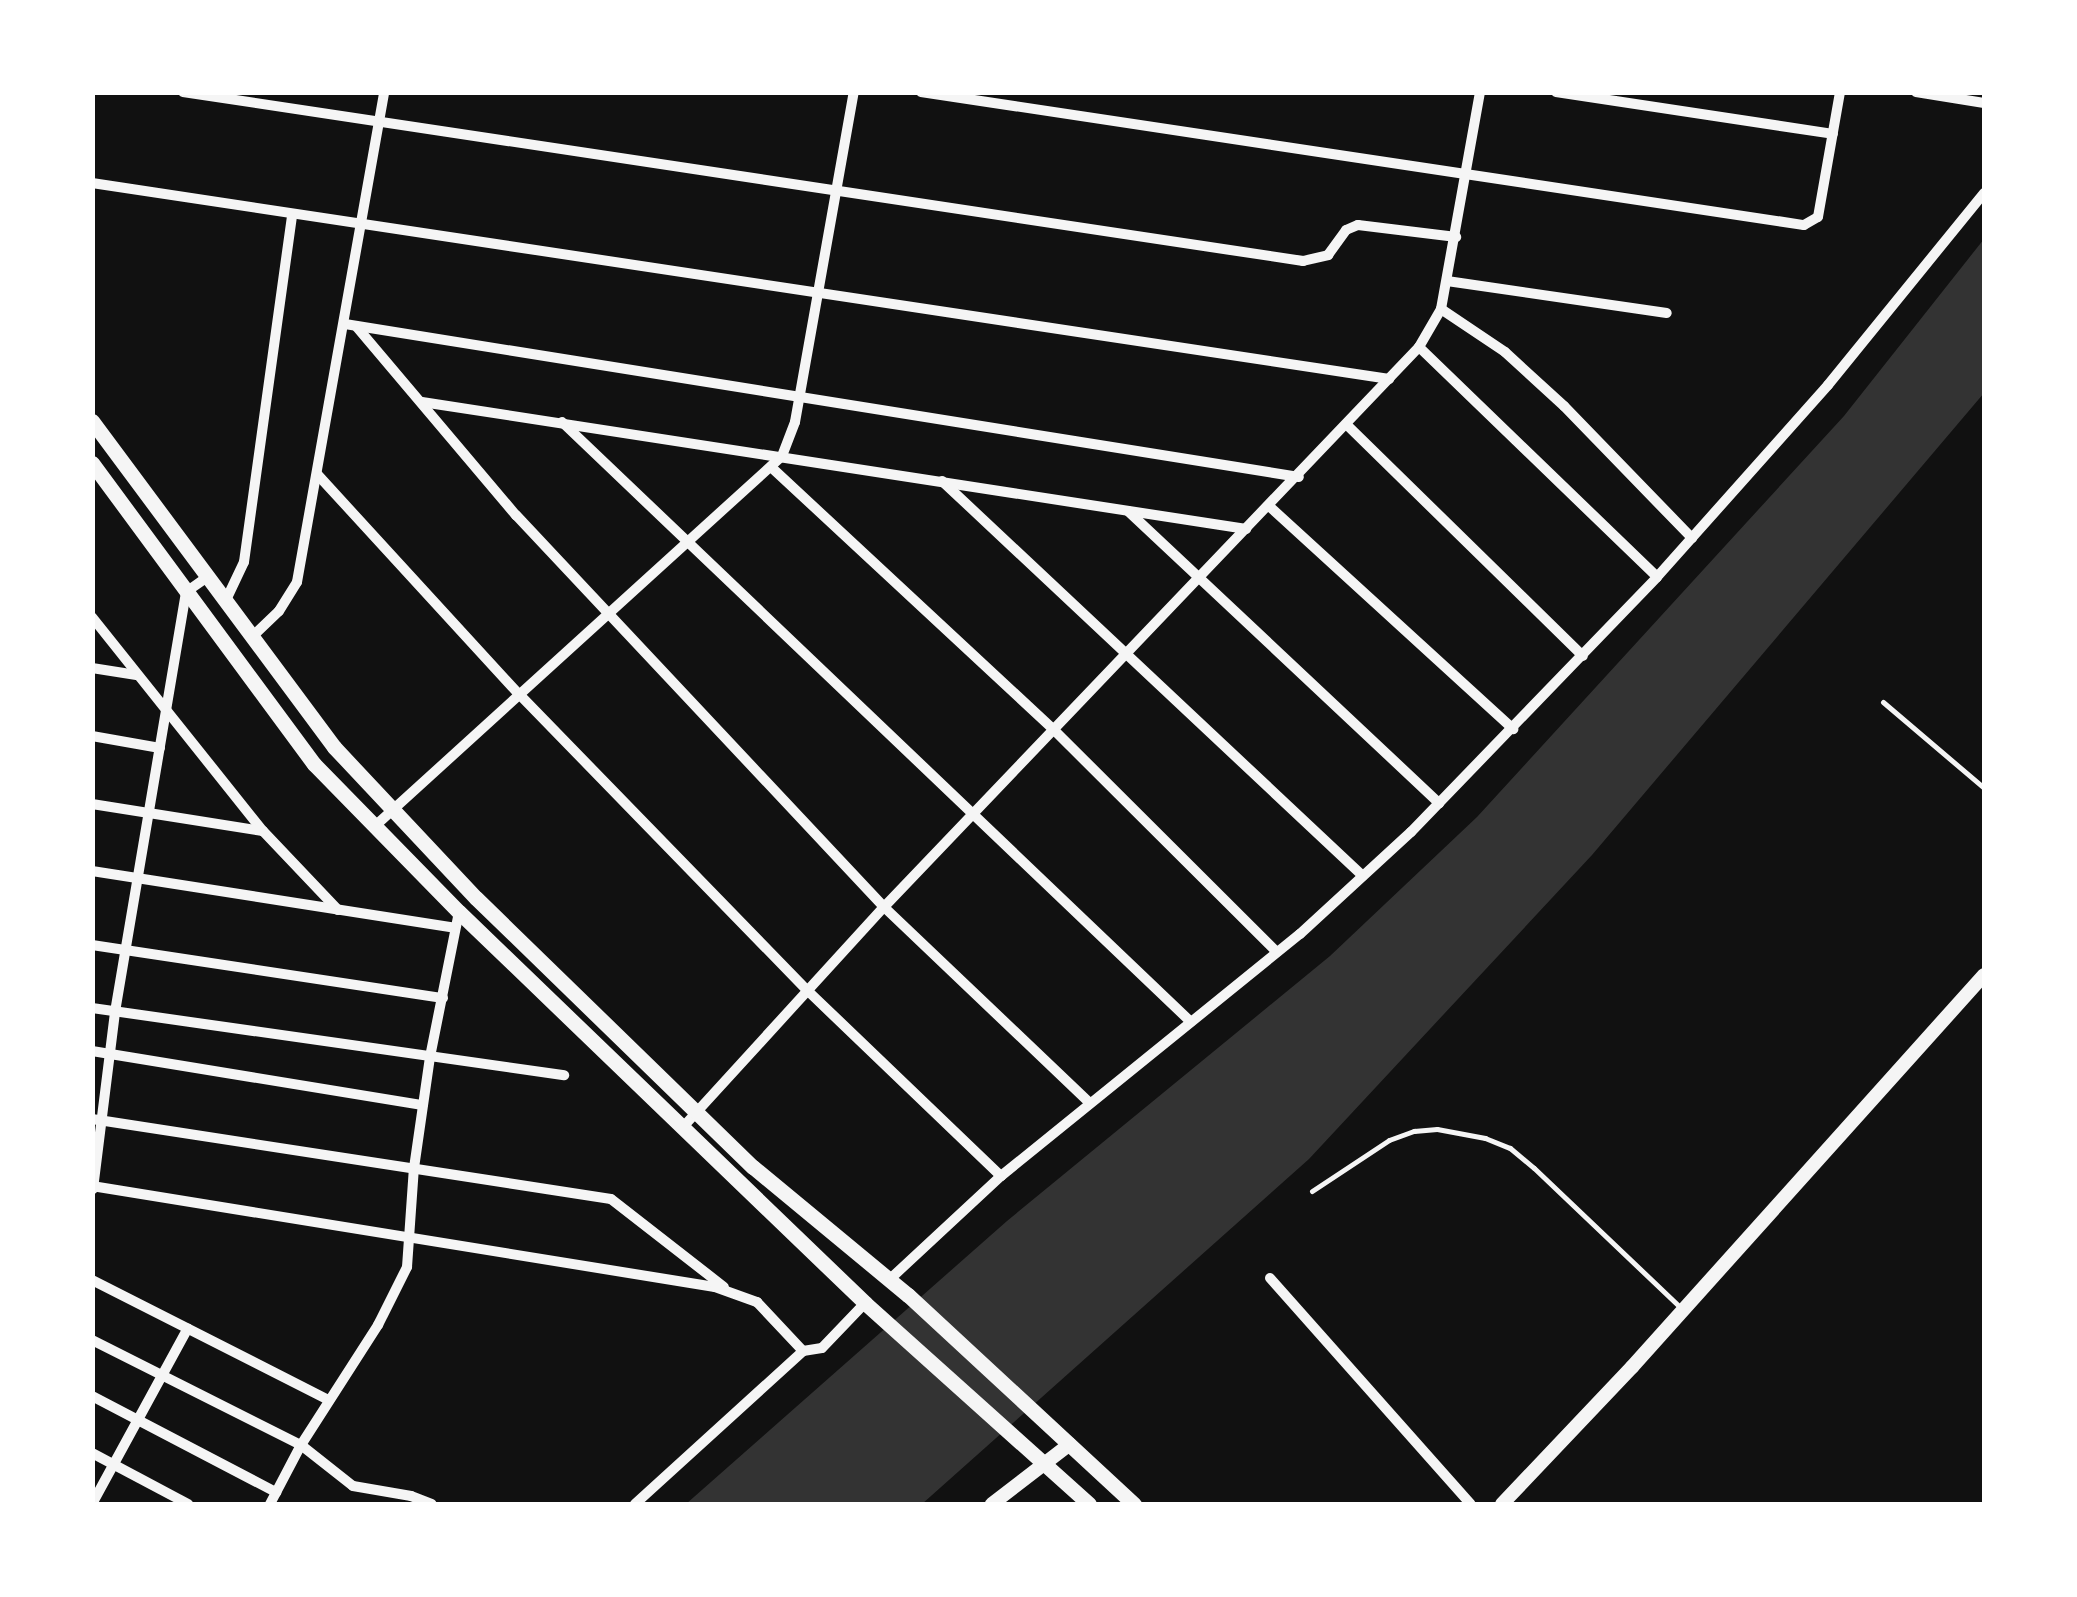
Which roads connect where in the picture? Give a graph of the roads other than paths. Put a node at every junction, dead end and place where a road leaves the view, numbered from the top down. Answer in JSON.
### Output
{"nodes":[{"id":1,"x":184,"y":92,"type":"edge"},
{"id":2,"x":384,"y":92,"type":"edge"},
{"id":3,"x":854,"y":92,"type":"edge"},
{"id":4,"x":921,"y":92,"type":"edge"},
{"id":5,"x":1480,"y":92,"type":"edge"},
{"id":6,"x":1556,"y":92,"type":"edge"},
{"id":7,"x":1840,"y":92,"type":"edge"},
{"id":8,"x":1916,"y":92,"type":"edge"},
{"id":9,"x":1984,"y":103,"type":"edge"},
{"id":10,"x":379,"y":122,"type":"junction"},
{"id":11,"x":1834,"y":134,"type":"junction"},
{"id":12,"x":1466,"y":177,"type":"junction"},
{"id":13,"x":92,"y":183,"type":"edge"},
{"id":14,"x":834,"y":187,"type":"junction"},
{"id":15,"x":1984,"y":193,"type":"edge"},
{"id":16,"x":292,"y":214,"type":"junction"},
{"id":17,"x":360,"y":223,"type":"junction"},
{"id":18,"x":1456,"y":237,"type":"junction"},
{"id":19,"x":1447,"y":281,"type":"junction"},
{"id":20,"x":815,"y":292,"type":"junction"},
{"id":21,"x":1441,"y":309,"type":"junction"},
{"id":22,"x":1667,"y":313,"type":"dead end"},
{"id":23,"x":351,"y":325,"type":"junction"},
{"id":24,"x":1420,"y":348,"type":"junction"},
{"id":25,"x":1389,"y":379,"type":"junction"},
{"id":26,"x":797,"y":399,"type":"junction"},
{"id":27,"x":421,"y":402,"type":"junction"},
{"id":28,"x":92,"y":421,"type":"edge"},
{"id":29,"x":562,"y":422,"type":"junction"},
{"id":30,"x":1347,"y":425,"type":"junction"},
{"id":31,"x":782,"y":456,"type":"junction"},
{"id":32,"x":92,"y":463,"type":"edge"},
{"id":33,"x":771,"y":467,"type":"junction"},
{"id":34,"x":317,"y":474,"type":"junction"},
{"id":35,"x":1298,"y":477,"type":"junction"},
{"id":36,"x":942,"y":481,"type":"junction"},
{"id":37,"x":1270,"y":506,"type":"junction"},
{"id":38,"x":1127,"y":510,"type":"junction"},
{"id":39,"x":1246,"y":529,"type":"junction"},
{"id":40,"x":1692,"y":538,"type":"junction"},
{"id":41,"x":686,"y":541,"type":"junction"},
{"id":42,"x":210,"y":576,"type":"junction"},
{"id":43,"x":1202,"y":576,"type":"junction"},
{"id":44,"x":1657,"y":578,"type":"junction"},
{"id":45,"x":186,"y":592,"type":"junction"},
{"id":46,"x":226,"y":600,"type":"junction"},
{"id":47,"x":607,"y":612,"type":"junction"},
{"id":48,"x":92,"y":617,"type":"edge"},
{"id":49,"x":252,"y":637,"type":"junction"},
{"id":50,"x":1124,"y":655,"type":"junction"},
{"id":51,"x":1583,"y":656,"type":"junction"},
{"id":52,"x":92,"y":668,"type":"edge"},
{"id":53,"x":136,"y":675,"type":"junction"},
{"id":54,"x":518,"y":693,"type":"junction"},
{"id":55,"x":1883,"y":702,"type":"dead end"},
{"id":56,"x":166,"y":710,"type":"junction"},
{"id":57,"x":1513,"y":729,"type":"junction"},
{"id":58,"x":1055,"y":731,"type":"junction"},
{"id":59,"x":92,"y":736,"type":"edge"},
{"id":60,"x":160,"y":748,"type":"junction"},
{"id":61,"x":1984,"y":788,"type":"edge"},
{"id":62,"x":1439,"y":803,"type":"junction"},
{"id":63,"x":92,"y":804,"type":"edge"},
{"id":64,"x":392,"y":810,"type":"junction"},
{"id":65,"x":148,"y":813,"type":"junction"},
{"id":66,"x":976,"y":815,"type":"junction"},
{"id":67,"x":375,"y":826,"type":"junction"},
{"id":68,"x":263,"y":831,"type":"junction"},
{"id":69,"x":92,"y":872,"type":"edge"},
{"id":70,"x":1363,"y":876,"type":"junction"},
{"id":71,"x":138,"y":878,"type":"junction"},
{"id":72,"x":884,"y":907,"type":"junction"},
{"id":73,"x":338,"y":910,"type":"junction"},
{"id":74,"x":457,"y":920,"type":"junction"},
{"id":75,"x":92,"y":945,"type":"edge"},
{"id":76,"x":125,"y":950,"type":"junction"},
{"id":77,"x":1277,"y":952,"type":"junction"},
{"id":78,"x":1984,"y":976,"type":"edge"},
{"id":79,"x":809,"y":992,"type":"junction"},
{"id":80,"x":443,"y":998,"type":"junction"},
{"id":81,"x":92,"y":1008,"type":"edge"},
{"id":82,"x":115,"y":1012,"type":"junction"},
{"id":83,"x":1191,"y":1022,"type":"junction"},
{"id":84,"x":92,"y":1051,"type":"edge"},
{"id":85,"x":111,"y":1054,"type":"junction"},
{"id":86,"x":430,"y":1057,"type":"junction"},
{"id":87,"x":564,"y":1075,"type":"dead end"},
{"id":88,"x":1090,"y":1103,"type":"junction"},
{"id":89,"x":424,"y":1105,"type":"junction"},
{"id":90,"x":698,"y":1113,"type":"junction"},
{"id":91,"x":97,"y":1120,"type":"edge"},
{"id":92,"x":683,"y":1128,"type":"junction"},
{"id":93,"x":414,"y":1168,"type":"junction"},
{"id":94,"x":1001,"y":1176,"type":"junction"},
{"id":95,"x":93,"y":1187,"type":"edge"},
{"id":96,"x":1312,"y":1191,"type":"dead end"},
{"id":97,"x":412,"y":1236,"type":"junction"},
{"id":98,"x":1270,"y":1278,"type":"dead end"},
{"id":99,"x":92,"y":1280,"type":"edge"},
{"id":100,"x":889,"y":1280,"type":"junction"},
{"id":101,"x":733,"y":1294,"type":"junction"},
{"id":102,"x":866,"y":1303,"type":"junction"},
{"id":103,"x":1683,"y":1310,"type":"junction"},
{"id":104,"x":188,"y":1328,"type":"junction"},
{"id":105,"x":92,"y":1340,"type":"edge"},
{"id":106,"x":803,"y":1351,"type":"junction"},
{"id":107,"x":163,"y":1375,"type":"junction"},
{"id":108,"x":92,"y":1396,"type":"edge"},
{"id":109,"x":329,"y":1400,"type":"junction"},
{"id":110,"x":139,"y":1420,"type":"junction"},
{"id":111,"x":1070,"y":1444,"type":"junction"},
{"id":112,"x":301,"y":1445,"type":"junction"},
{"id":113,"x":92,"y":1453,"type":"edge"},
{"id":114,"x":1046,"y":1463,"type":"junction"},
{"id":115,"x":115,"y":1464,"type":"junction"},
{"id":116,"x":276,"y":1492,"type":"junction"},
{"id":117,"x":92,"y":1504,"type":"edge"},
{"id":118,"x":188,"y":1504,"type":"edge"},
{"id":119,"x":270,"y":1504,"type":"edge"},
{"id":120,"x":432,"y":1504,"type":"edge"},
{"id":121,"x":635,"y":1504,"type":"edge"},
{"id":122,"x":992,"y":1504,"type":"edge"},
{"id":123,"x":1089,"y":1504,"type":"edge"},
{"id":124,"x":1134,"y":1504,"type":"edge"},
{"id":125,"x":1471,"y":1504,"type":"edge"},
{"id":126,"x":1502,"y":1504,"type":"edge"}],
"edges":[{"from":1,"to":10,"type":"street"},
{"from":2,"to":10,"type":"street"},
{"from":3,"to":14,"type":"street"},
{"from":4,"to":12,"type":"street"},
{"from":5,"to":12,"type":"street"},
{"from":6,"to":11,"type":"street"},
{"from":7,"to":11,"type":"street"},
{"from":8,"to":9,"type":"street"},
{"from":10,"to":14,"type":"street"},
{"from":10,"to":17,"type":"street"},
{"from":11,"to":12,"type":"street"},
{"from":12,"to":18,"type":"street"},
{"from":13,"to":16,"type":"street"},
{"from":14,"to":18,"type":"street"},
{"from":14,"to":20,"type":"street"},
{"from":15,"to":40,"type":"street"},
{"from":16,"to":17,"type":"street"},
{"from":16,"to":46,"type":"street"},
{"from":17,"to":20,"type":"street"},
{"from":17,"to":23,"type":"street"},
{"from":18,"to":19,"type":"street"},
{"from":19,"to":21,"type":"street"},
{"from":19,"to":22,"type":"street"},
{"from":20,"to":25,"type":"street"},
{"from":20,"to":26,"type":"street"},
{"from":21,"to":24,"type":"street"},
{"from":21,"to":40,"type":"street"},
{"from":23,"to":26,"type":"street"},
{"from":23,"to":27,"type":"street"},
{"from":23,"to":34,"type":"street"},
{"from":24,"to":25,"type":"street"},
{"from":24,"to":44,"type":"street"},
{"from":25,"to":30,"type":"street"},
{"from":26,"to":31,"type":"street"},
{"from":26,"to":35,"type":"street"},
{"from":27,"to":29,"type":"street"},
{"from":27,"to":47,"type":"street"},
{"from":28,"to":42,"type":"main road"},
{"from":29,"to":31,"type":"street"},
{"from":29,"to":41,"type":"street"},
{"from":30,"to":35,"type":"street"},
{"from":30,"to":51,"type":"street"},
{"from":31,"to":33,"type":"street"},
{"from":31,"to":36,"type":"street"},
{"from":32,"to":45,"type":"main road"},
{"from":33,"to":41,"type":"street"},
{"from":33,"to":58,"type":"street"},
{"from":34,"to":49,"type":"street"},
{"from":34,"to":54,"type":"street"},
{"from":35,"to":37,"type":"street"},
{"from":36,"to":38,"type":"street"},
{"from":36,"to":50,"type":"street"},
{"from":37,"to":39,"type":"street"},
{"from":37,"to":57,"type":"street"},
{"from":38,"to":39,"type":"street"},
{"from":38,"to":43,"type":"street"},
{"from":39,"to":43,"type":"street"},
{"from":40,"to":44,"type":"street"},
{"from":41,"to":47,"type":"street"},
{"from":41,"to":66,"type":"street"},
{"from":42,"to":45,"type":"street"},
{"from":42,"to":46,"type":"main road"},
{"from":43,"to":50,"type":"street"},
{"from":43,"to":62,"type":"street"},
{"from":44,"to":51,"type":"street"},
{"from":45,"to":56,"type":"street"},
{"from":45,"to":67,"type":"main road"},
{"from":46,"to":49,"type":"main road"},
{"from":47,"to":54,"type":"street"},
{"from":47,"to":72,"type":"street"},
{"from":48,"to":53,"type":"street"},
{"from":49,"to":64,"type":"main road"},
{"from":50,"to":58,"type":"street"},
{"from":50,"to":70,"type":"street"},
{"from":51,"to":57,"type":"street"},
{"from":52,"to":53,"type":"street"},
{"from":53,"to":56,"type":"street"},
{"from":54,"to":64,"type":"street"},
{"from":54,"to":79,"type":"street"},
{"from":55,"to":61,"type":"lane"},
{"from":56,"to":60,"type":"street"},
{"from":56,"to":68,"type":"street"},
{"from":57,"to":62,"type":"street"},
{"from":58,"to":66,"type":"street"},
{"from":58,"to":77,"type":"street"},
{"from":59,"to":60,"type":"street"},
{"from":60,"to":65,"type":"street"},
{"from":62,"to":70,"type":"street"},
{"from":63,"to":65,"type":"street"},
{"from":64,"to":67,"type":"street"},
{"from":64,"to":90,"type":"main road"},
{"from":65,"to":68,"type":"street"},
{"from":65,"to":71,"type":"street"},
{"from":66,"to":72,"type":"street"},
{"from":66,"to":83,"type":"street"},
{"from":67,"to":74,"type":"main road"},
{"from":68,"to":73,"type":"street"},
{"from":69,"to":71,"type":"street"},
{"from":70,"to":77,"type":"street"},
{"from":71,"to":73,"type":"street"},
{"from":71,"to":76,"type":"street"},
{"from":72,"to":79,"type":"street"},
{"from":72,"to":88,"type":"street"},
{"from":73,"to":74,"type":"street"},
{"from":74,"to":80,"type":"street"},
{"from":74,"to":92,"type":"main road"},
{"from":75,"to":76,"type":"street"},
{"from":76,"to":80,"type":"street"},
{"from":76,"to":82,"type":"street"},
{"from":77,"to":83,"type":"street"},
{"from":78,"to":103,"type":"street"},
{"from":79,"to":90,"type":"street"},
{"from":79,"to":94,"type":"street"},
{"from":80,"to":86,"type":"street"},
{"from":81,"to":82,"type":"street"},
{"from":82,"to":85,"type":"street"},
{"from":82,"to":86,"type":"street"},
{"from":83,"to":88,"type":"street"},
{"from":84,"to":85,"type":"street"},
{"from":85,"to":89,"type":"street"},
{"from":85,"to":91,"type":"street"},
{"from":86,"to":87,"type":"street"},
{"from":86,"to":89,"type":"street"},
{"from":88,"to":94,"type":"street"},
{"from":89,"to":93,"type":"street"},
{"from":90,"to":92,"type":"street"},
{"from":90,"to":100,"type":"main road"},
{"from":91,"to":93,"type":"street"},
{"from":91,"to":95,"type":"street"},
{"from":92,"to":102,"type":"main road"},
{"from":93,"to":97,"type":"street"},
{"from":93,"to":101,"type":"street"},
{"from":94,"to":100,"type":"street"},
{"from":95,"to":97,"type":"street"},
{"from":96,"to":103,"type":"lane"},
{"from":97,"to":101,"type":"street"},
{"from":97,"to":109,"type":"street"},
{"from":98,"to":125,"type":"street"},
{"from":99,"to":104,"type":"street"},
{"from":100,"to":111,"type":"main road"},
{"from":101,"to":106,"type":"street"},
{"from":102,"to":106,"type":"street"},
{"from":102,"to":114,"type":"main road"},
{"from":103,"to":126,"type":"street"},
{"from":104,"to":107,"type":"street"},
{"from":104,"to":109,"type":"street"},
{"from":105,"to":107,"type":"street"},
{"from":106,"to":121,"type":"street"},
{"from":107,"to":110,"type":"street"},
{"from":107,"to":112,"type":"street"},
{"from":108,"to":110,"type":"street"},
{"from":109,"to":112,"type":"street"},
{"from":110,"to":115,"type":"street"},
{"from":110,"to":116,"type":"street"},
{"from":111,"to":114,"type":"street"},
{"from":111,"to":124,"type":"main road"},
{"from":112,"to":116,"type":"street"},
{"from":112,"to":120,"type":"street"},
{"from":113,"to":115,"type":"street"},
{"from":114,"to":122,"type":"street"},
{"from":114,"to":123,"type":"main road"},
{"from":115,"to":117,"type":"street"},
{"from":115,"to":118,"type":"street"},
{"from":116,"to":119,"type":"street"}]}
